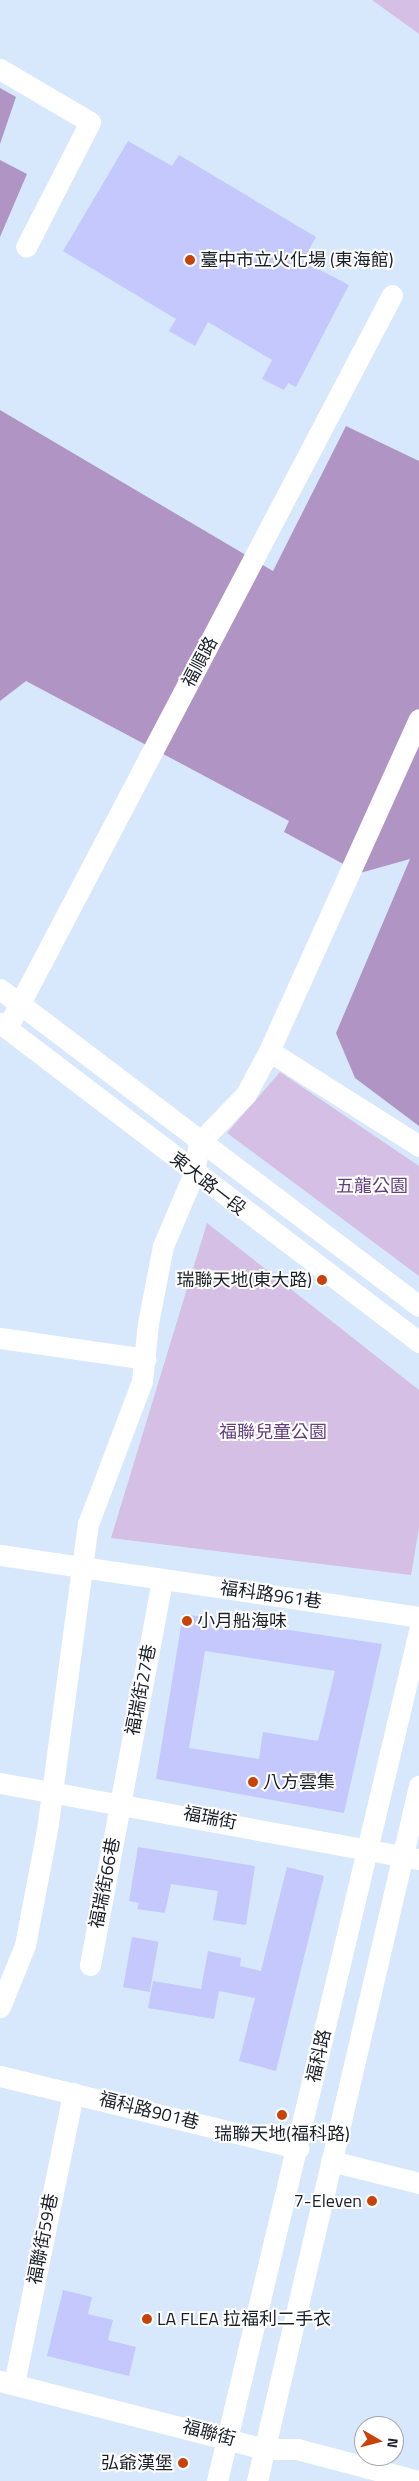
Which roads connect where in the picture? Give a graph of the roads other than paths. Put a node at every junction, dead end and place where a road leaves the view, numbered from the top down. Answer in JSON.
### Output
{"nodes":[{"id":1,"x":0,"y":69,"type":"edge"},
{"id":2,"x":26,"y":247,"type":"dead end"},
{"id":3,"x":392,"y":295,"type":"dead end"},
{"id":4,"x":419,"y":719,"type":"edge"},
{"id":5,"x":0,"y":989,"type":"edge"},
{"id":6,"x":20,"y":1004,"type":"junction"},
{"id":7,"x":4,"y":1025,"type":"edge"},
{"id":8,"x":270,"y":1050,"type":"junction"},
{"id":9,"x":199,"y":1143,"type":"junction"},
{"id":10,"x":419,"y":1146,"type":"edge"},
{"id":11,"x":194,"y":1173,"type":"junction"},
{"id":12,"x":419,"y":1306,"type":"edge"},
{"id":13,"x":0,"y":1338,"type":"edge"},
{"id":14,"x":419,"y":1342,"type":"edge"},
{"id":15,"x":145,"y":1359,"type":"junction"},
{"id":16,"x":0,"y":1555,"type":"edge"},
{"id":17,"x":84,"y":1566,"type":"junction"},
{"id":18,"x":162,"y":1579,"type":"junction"},
{"id":19,"x":419,"y":1617,"type":"edge"},
{"id":20,"x":419,"y":1632,"type":"edge"},
{"id":21,"x":0,"y":1783,"type":"edge"},
{"id":22,"x":419,"y":1786,"type":"edge"},
{"id":23,"x":50,"y":1792,"type":"junction"},
{"id":24,"x":120,"y":1802,"type":"junction"},
{"id":25,"x":367,"y":1848,"type":"junction"},
{"id":26,"x":411,"y":1857,"type":"edge"},
{"id":27,"x":90,"y":1965,"type":"dead end"},
{"id":28,"x":0,"y":2007,"type":"edge"},
{"id":29,"x":0,"y":2076,"type":"edge"},
{"id":30,"x":73,"y":2093,"type":"junction"},
{"id":31,"x":298,"y":2148,"type":"junction"},
{"id":32,"x":331,"y":2162,"type":"junction"},
{"id":33,"x":419,"y":2183,"type":"edge"},
{"id":34,"x":7,"y":2383,"type":"edge"},
{"id":35,"x":227,"y":2437,"type":"junction"},
{"id":36,"x":264,"y":2449,"type":"junction"},
{"id":37,"x":217,"y":2481,"type":"edge"},
{"id":38,"x":257,"y":2481,"type":"edge"},
{"id":39,"x":418,"y":2481,"type":"edge"}],
"edges":[{"from":1,"to":2,"type":"street"},
{"from":3,"to":6,"type":"street","name":"福順路"},
{"from":4,"to":8,"type":"street"},
{"from":5,"to":6,"type":"street","name":"東大路一段"},
{"from":6,"to":7,"type":"street","name":"福順路"},
{"from":6,"to":9,"type":"street","name":"東大路一段"},
{"from":7,"to":11,"type":"street","name":"東大路一段"},
{"from":8,"to":9,"type":"street"},
{"from":8,"to":10,"type":"street"},
{"from":9,"to":11,"type":"street"},
{"from":9,"to":12,"type":"street","name":"東大路一段"},
{"from":11,"to":14,"type":"street","name":"東大路一段"},
{"from":11,"to":15,"type":"street"},
{"from":13,"to":15,"type":"street"},
{"from":15,"to":17,"type":"street"},
{"from":16,"to":17,"type":"street","name":"福科路961巷"},
{"from":17,"to":18,"type":"street","name":"福科路961巷"},
{"from":17,"to":23,"type":"street"},
{"from":18,"to":19,"type":"street","name":"福科路961巷"},
{"from":18,"to":24,"type":"street","name":"福瑞街27巷"},
{"from":20,"to":25,"type":"street","name":"福科路"},
{"from":21,"to":23,"type":"street","name":"福瑞街"},
{"from":22,"to":26,"type":"street","name":"福科路"},
{"from":23,"to":24,"type":"street","name":"福瑞街"},
{"from":23,"to":28,"type":"street"},
{"from":24,"to":25,"type":"street","name":"福瑞街"},
{"from":24,"to":27,"type":"street","name":"福瑞街66巷"},
{"from":25,"to":26,"type":"street","name":"福瑞街"},
{"from":25,"to":31,"type":"street","name":"福科路"},
{"from":26,"to":32,"type":"street","name":"福科路"},
{"from":29,"to":30,"type":"street","name":"福科路901巷"},
{"from":30,"to":31,"type":"street","name":"福科路901巷"},
{"from":30,"to":34,"type":"street","name":"福聯街59巷"},
{"from":31,"to":35,"type":"street","name":"福科路"},
{"from":32,"to":33,"type":"street"},
{"from":32,"to":36,"type":"street","name":"福科路"},
{"from":34,"to":35,"type":"street","name":"福聯街"},
{"from":35,"to":36,"type":"street","name":"福聯街"},
{"from":35,"to":37,"type":"street","name":"福科路"},
{"from":36,"to":38,"type":"street","name":"福科路"},
{"from":36,"to":39,"type":"street","name":"福聯街"}]}
